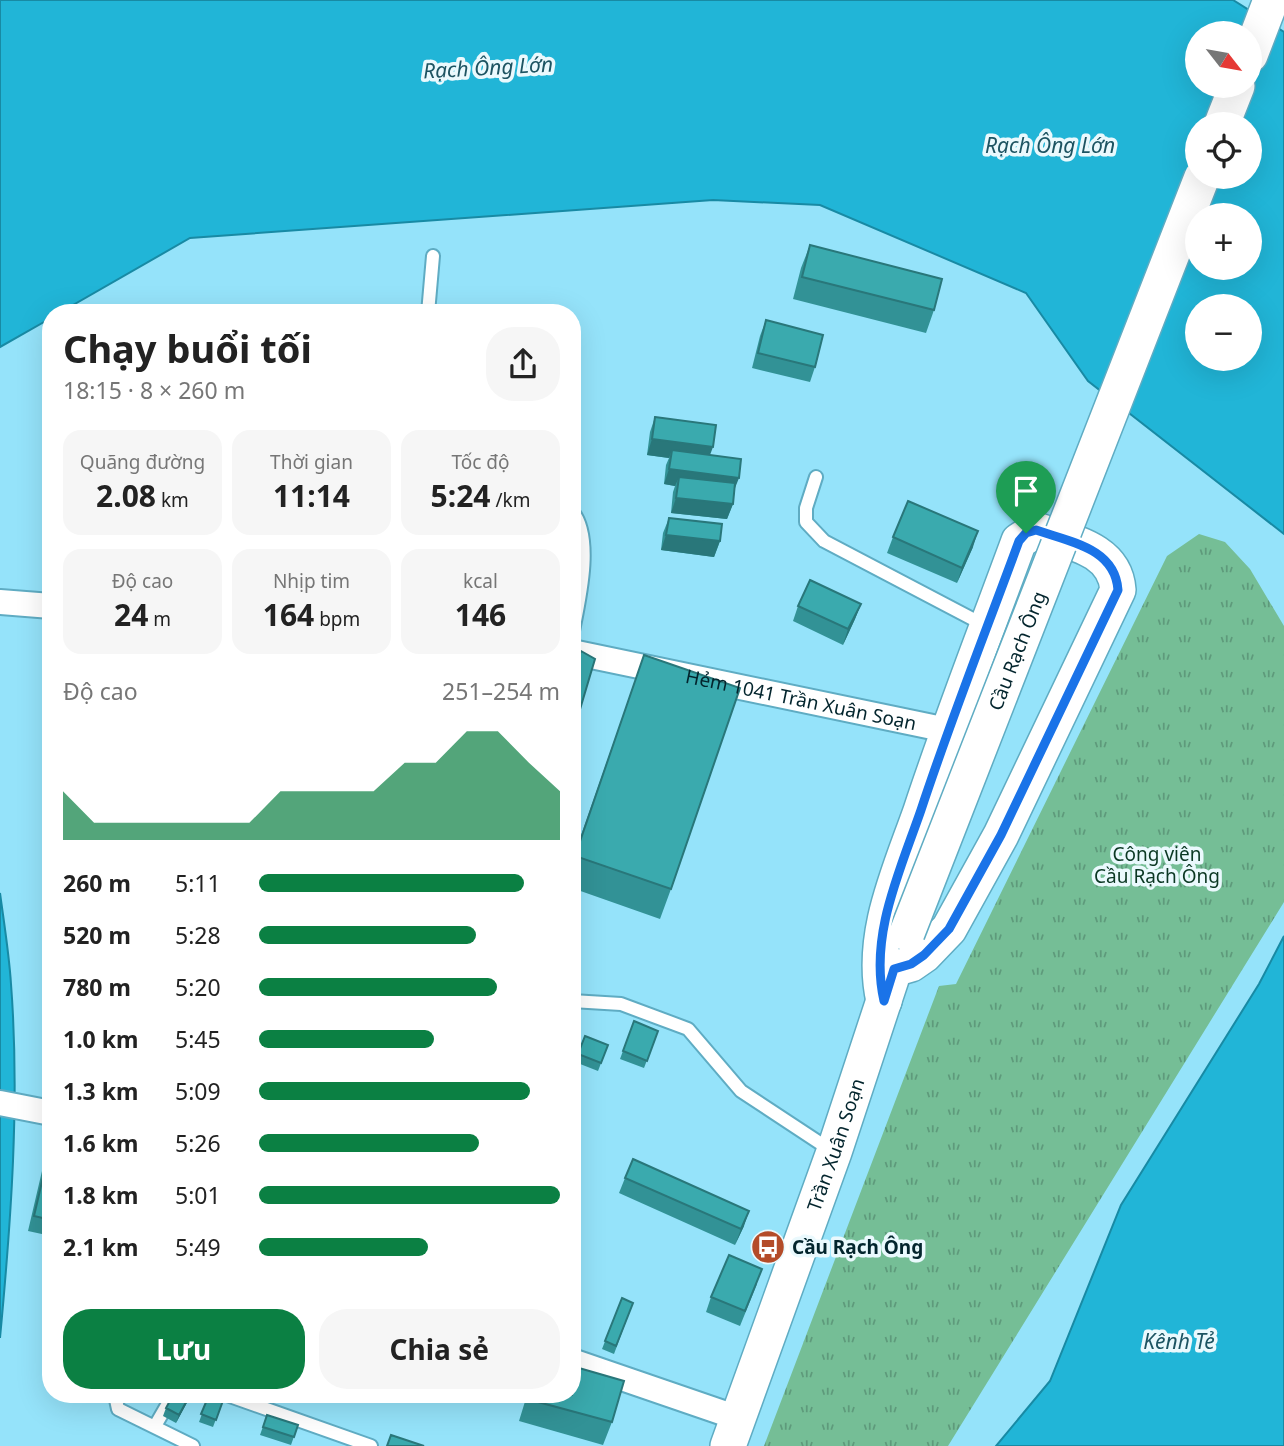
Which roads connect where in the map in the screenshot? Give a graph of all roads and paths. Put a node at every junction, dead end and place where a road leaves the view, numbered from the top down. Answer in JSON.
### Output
{"nodes":[{"id":1,"x":1271,"y":0,"type":"edge"},
{"id":2,"x":1262,"y":24,"type":"edge"},
{"id":3,"x":1197,"y":189,"type":"edge"},
{"id":4,"x":433,"y":256,"type":"dead end"},
{"id":5,"x":429,"y":304,"type":"edge"},
{"id":6,"x":816,"y":478,"type":"dead end"},
{"id":7,"x":581,"y":541,"type":"edge"},
{"id":8,"x":581,"y":587,"type":"edge"},
{"id":9,"x":0,"y":602,"type":"edge"},
{"id":10,"x":42,"y":605,"type":"edge"},
{"id":11,"x":986,"y":626,"type":"junction"},
{"id":12,"x":581,"y":654,"type":"edge"},
{"id":13,"x":947,"y":730,"type":"junction"},
{"id":14,"x":889,"y":985,"type":"junction"},
{"id":15,"x":581,"y":1002,"type":"edge"},
{"id":16,"x":0,"y":1103,"type":"edge"},
{"id":17,"x":42,"y":1111,"type":"edge"},
{"id":18,"x":834,"y":1152,"type":"junction"},
{"id":19,"x":581,"y":1365,"type":"edge"},
{"id":20,"x":117,"y":1403,"type":"edge"},
{"id":21,"x":168,"y":1403,"type":"edge"},
{"id":22,"x":250,"y":1403,"type":"edge"},
{"id":23,"x":155,"y":1426,"type":"junction"},
{"id":24,"x":733,"y":1432,"type":"edge"},
{"id":25,"x":193,"y":1446,"type":"edge"},
{"id":26,"x":371,"y":1446,"type":"edge"}],
"edges":[{"from":1,"to":2,"type":"main road"},
{"from":3,"to":14,"type":"main road","name":"Cầu Rạch Ông","bridge":true},
{"from":4,"to":5,"type":"lane"},
{"from":6,"to":11,"type":"lane"},
{"from":7,"to":8,"type":"lane"},
{"from":9,"to":10,"type":"street"},
{"from":11,"to":13,"type":"main road","name":"Trần Xuân Soạn"},
{"from":11,"to":14,"type":"main road","name":"Trần Xuân Soạn"},
{"from":12,"to":13,"type":"street","name":"Hẻm 1041 Trần Xuân Soạn"},
{"from":13,"to":14,"type":"main road","name":"Trần Xuân Soạn"},
{"from":14,"to":18,"type":"main road","name":"Trần Xuân Soạn"},
{"from":15,"to":18,"type":"lane"},
{"from":16,"to":17,"type":"street"},
{"from":18,"to":24,"type":"main road","name":"Trần Xuân Soạn"},
{"from":19,"to":24,"type":"street"},
{"from":20,"to":23,"type":"lane"},
{"from":21,"to":23,"type":"lane"},
{"from":22,"to":26,"type":"lane"},
{"from":23,"to":25,"type":"lane"}]}
